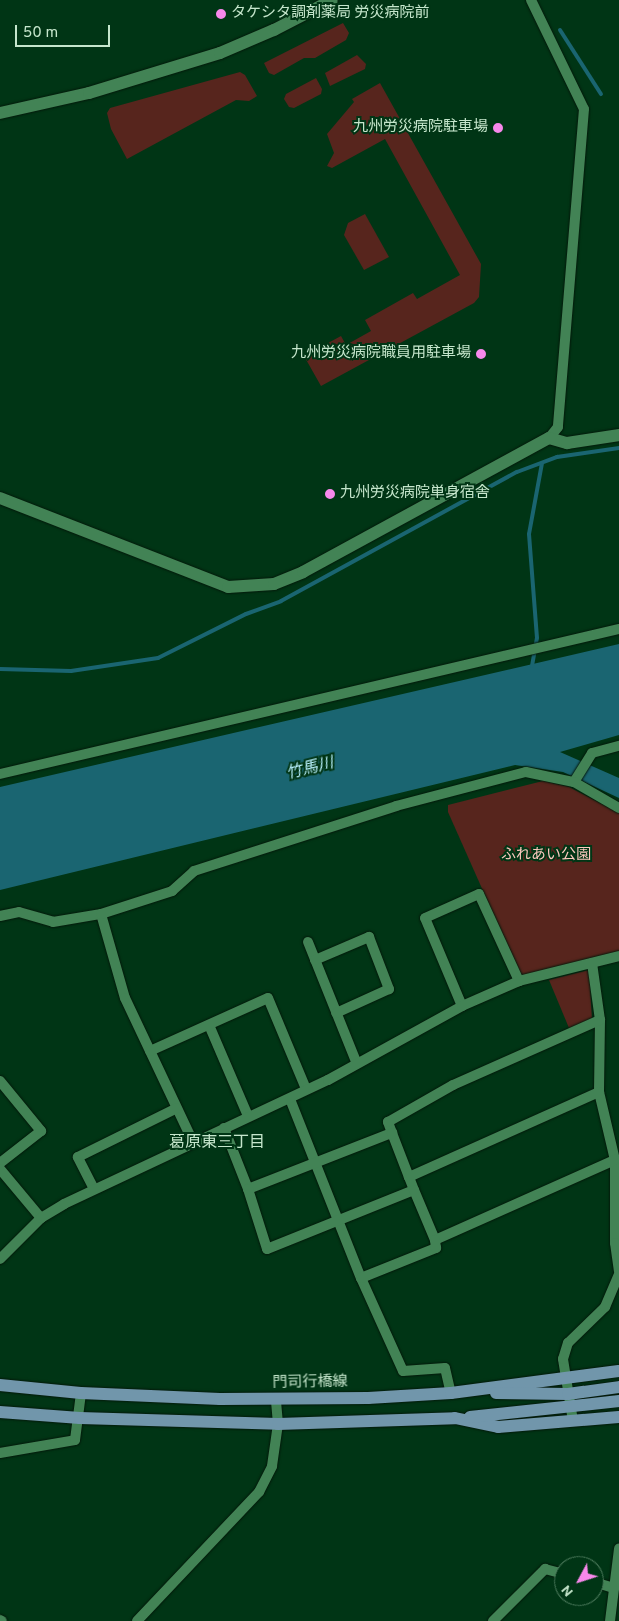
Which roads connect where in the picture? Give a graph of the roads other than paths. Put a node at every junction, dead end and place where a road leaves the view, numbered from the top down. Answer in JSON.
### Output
{"nodes":[{"id":1,"x":332,"y":0,"type":"edge"},
{"id":2,"x":531,"y":0,"type":"edge"},
{"id":3,"x":0,"y":113,"type":"edge"},
{"id":4,"x":619,"y":435,"type":"edge"},
{"id":5,"x":549,"y":438,"type":"junction"},
{"id":6,"x":0,"y":498,"type":"edge"},
{"id":7,"x":619,"y":629,"type":"edge"},
{"id":8,"x":619,"y":746,"type":"edge"},
{"id":9,"x":0,"y":774,"type":"edge"},
{"id":10,"x":574,"y":782,"type":"junction"},
{"id":11,"x":619,"y":808,"type":"edge"},
{"id":12,"x":101,"y":914,"type":"junction"},
{"id":13,"x":0,"y":916,"type":"edge"},
{"id":14,"x":308,"y":942,"type":"dead end"},
{"id":15,"x":619,"y":956,"type":"edge"},
{"id":16,"x":315,"y":960,"type":"junction"},
{"id":17,"x":592,"y":963,"type":"junction"},
{"id":18,"x":520,"y":981,"type":"junction"},
{"id":19,"x":462,"y":1006,"type":"junction"},
{"id":20,"x":336,"y":1013,"type":"junction"},
{"id":21,"x":600,"y":1020,"type":"junction"},
{"id":22,"x":209,"y":1024,"type":"junction"},
{"id":23,"x":150,"y":1051,"type":"junction"},
{"id":24,"x":357,"y":1064,"type":"junction"},
{"id":25,"x":0,"y":1081,"type":"edge"},
{"id":26,"x":306,"y":1089,"type":"junction"},
{"id":27,"x":600,"y":1092,"type":"junction"},
{"id":28,"x":290,"y":1098,"type":"junction"},
{"id":29,"x":177,"y":1108,"type":"junction"},
{"id":30,"x":248,"y":1116,"type":"junction"},
{"id":31,"x":224,"y":1128,"type":"junction"},
{"id":32,"x":392,"y":1133,"type":"junction"},
{"id":33,"x":194,"y":1142,"type":"junction"},
{"id":34,"x":615,"y":1160,"type":"junction"},
{"id":35,"x":316,"y":1162,"type":"junction"},
{"id":36,"x":0,"y":1164,"type":"edge"},
{"id":37,"x":0,"y":1169,"type":"edge"},
{"id":38,"x":409,"y":1177,"type":"junction"},
{"id":39,"x":94,"y":1189,"type":"junction"},
{"id":40,"x":248,"y":1189,"type":"junction"},
{"id":41,"x":414,"y":1190,"type":"junction"},
{"id":42,"x":41,"y":1218,"type":"junction"},
{"id":43,"x":338,"y":1220,"type":"junction"},
{"id":44,"x":435,"y":1240,"type":"junction"},
{"id":45,"x":0,"y":1259,"type":"edge"},
{"id":46,"x":619,"y":1273,"type":"edge"},
{"id":47,"x":361,"y":1278,"type":"junction"},
{"id":48,"x":619,"y":1371,"type":"edge"},
{"id":49,"x":564,"y":1377,"type":"junction"},
{"id":50,"x":0,"y":1385,"type":"edge"},
{"id":51,"x":619,"y":1387,"type":"edge"},
{"id":52,"x":81,"y":1393,"type":"junction"},
{"id":53,"x":451,"y":1393,"type":"junction"},
{"id":54,"x":568,"y":1394,"type":"junction"},
{"id":55,"x":276,"y":1400,"type":"junction"},
{"id":56,"x":619,"y":1401,"type":"edge"},
{"id":57,"x":569,"y":1407,"type":"junction"},
{"id":58,"x":0,"y":1412,"type":"edge"},
{"id":59,"x":619,"y":1417,"type":"edge"},
{"id":60,"x":80,"y":1418,"type":"junction"},
{"id":61,"x":455,"y":1418,"type":"junction"},
{"id":62,"x":573,"y":1421,"type":"junction"},
{"id":63,"x":278,"y":1424,"type":"junction"},
{"id":64,"x":0,"y":1453,"type":"edge"},
{"id":65,"x":619,"y":1550,"type":"edge"},
{"id":66,"x":554,"y":1571,"type":"edge"},
{"id":67,"x":604,"y":1585,"type":"edge"},
{"id":68,"x":614,"y":1588,"type":"junction"},
{"id":69,"x":137,"y":1621,"type":"edge"},
{"id":70,"x":493,"y":1621,"type":"edge"},
{"id":71,"x":610,"y":1621,"type":"edge"}],
"edges":[{"from":1,"to":3,"type":"street"},
{"from":2,"to":5,"type":"street"},
{"from":4,"to":5,"type":"street"},
{"from":5,"to":6,"type":"street"},
{"from":7,"to":9,"type":"street"},
{"from":8,"to":10,"type":"street"},
{"from":10,"to":11,"type":"street"},
{"from":10,"to":12,"type":"street"},
{"from":12,"to":13,"type":"street"},
{"from":12,"to":23,"type":"street"},
{"from":14,"to":16,"type":"street"},
{"from":15,"to":17,"type":"street"},
{"from":16,"to":20,"type":"street"},
{"from":16,"to":20,"type":"street"},
{"from":17,"to":18,"type":"street"},
{"from":17,"to":21,"type":"street"},
{"from":18,"to":19,"type":"street"},
{"from":18,"to":19,"type":"street"},
{"from":19,"to":24,"type":"street"},
{"from":20,"to":24,"type":"street"},
{"from":21,"to":27,"type":"street"},
{"from":21,"to":32,"type":"street"},
{"from":22,"to":23,"type":"street"},
{"from":22,"to":26,"type":"street"},
{"from":22,"to":30,"type":"street"},
{"from":23,"to":29,"type":"street"},
{"from":24,"to":26,"type":"street"},
{"from":25,"to":36,"type":"street"},
{"from":26,"to":28,"type":"street"},
{"from":27,"to":34,"type":"street"},
{"from":27,"to":38,"type":"street"},
{"from":28,"to":30,"type":"street"},
{"from":28,"to":35,"type":"street"},
{"from":29,"to":33,"type":"street"},
{"from":29,"to":39,"type":"street"},
{"from":30,"to":31,"type":"street"},
{"from":31,"to":33,"type":"street"},
{"from":31,"to":40,"type":"street"},
{"from":32,"to":35,"type":"street"},
{"from":32,"to":38,"type":"street"},
{"from":33,"to":39,"type":"street"},
{"from":34,"to":44,"type":"street"},
{"from":34,"to":46,"type":"street"},
{"from":35,"to":40,"type":"street"},
{"from":35,"to":43,"type":"street"},
{"from":37,"to":42,"type":"street"},
{"from":38,"to":41,"type":"street"},
{"from":39,"to":42,"type":"street"},
{"from":40,"to":43,"type":"street"},
{"from":41,"to":43,"type":"street"},
{"from":41,"to":44,"type":"street"},
{"from":42,"to":45,"type":"street"},
{"from":43,"to":47,"type":"street"},
{"from":44,"to":47,"type":"street"},
{"from":46,"to":49,"type":"street"},
{"from":47,"to":53,"type":"street"},
{"from":48,"to":49,"type":"main road","name":"門司行橋線"},
{"from":49,"to":53,"type":"main road","name":"門司行橋線"},
{"from":49,"to":54,"type":"street"},
{"from":50,"to":52,"type":"main road","name":"門司行橋線"},
{"from":51,"to":54,"type":"main road"},
{"from":52,"to":55,"type":"main road","name":"門司行橋線"},
{"from":52,"to":60,"type":"street"},
{"from":53,"to":54,"type":"main road"},
{"from":53,"to":55,"type":"main road","name":"門司行橋線"},
{"from":54,"to":57,"type":"street"},
{"from":55,"to":63,"type":"street"},
{"from":56,"to":57,"type":"main road"},
{"from":57,"to":61,"type":"main road"},
{"from":57,"to":62,"type":"street"},
{"from":58,"to":60,"type":"main road"},
{"from":59,"to":62,"type":"main road"},
{"from":60,"to":63,"type":"main road"},
{"from":60,"to":64,"type":"street"},
{"from":61,"to":62,"type":"main road"},
{"from":61,"to":63,"type":"main road"},
{"from":63,"to":69,"type":"street"},
{"from":65,"to":68,"type":"street"},
{"from":66,"to":70,"type":"street"},
{"from":67,"to":68,"type":"street"},
{"from":68,"to":71,"type":"street"}]}
